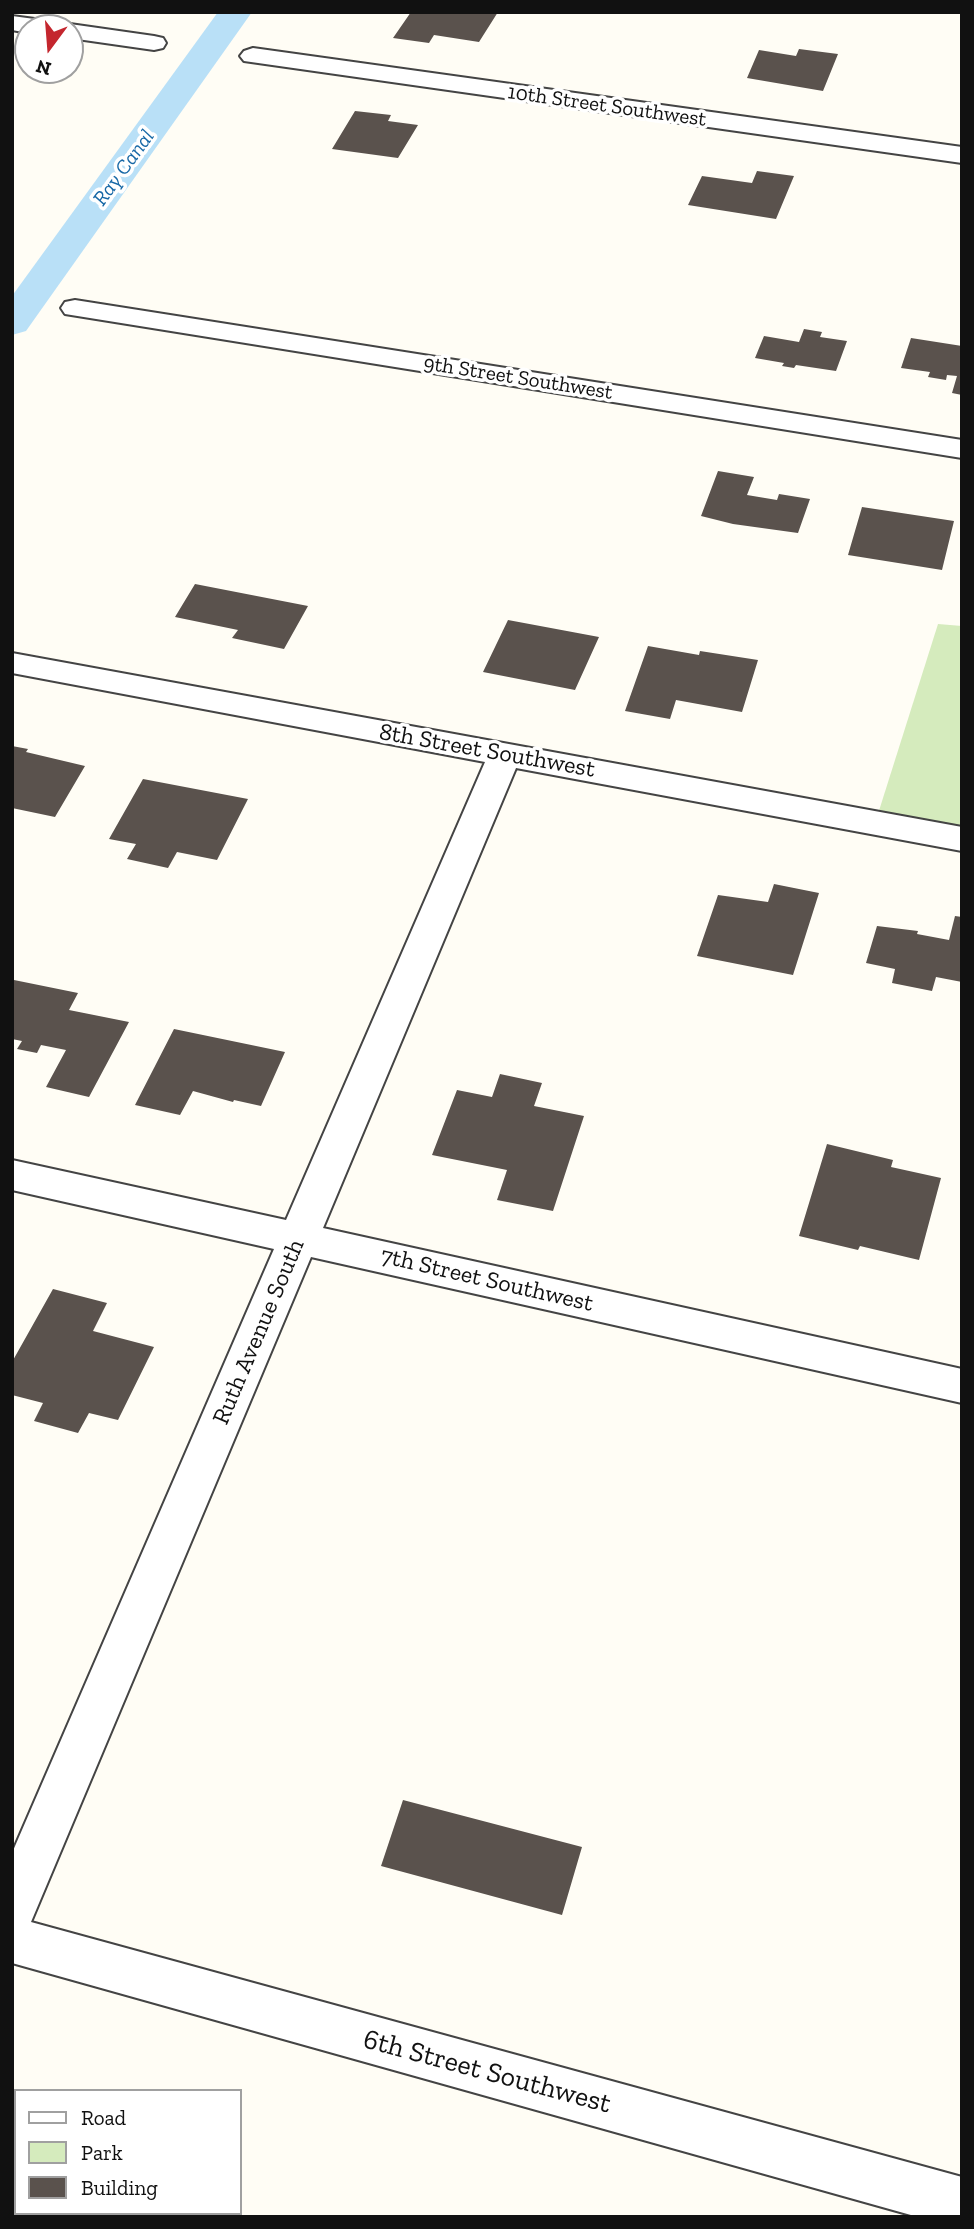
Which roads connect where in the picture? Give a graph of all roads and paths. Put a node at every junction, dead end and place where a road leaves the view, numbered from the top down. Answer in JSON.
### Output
{"nodes":[{"id":1,"x":84,"y":33,"type":"edge"},
{"id":2,"x":154,"y":43,"type":"dead end"},
{"id":3,"x":253,"y":56,"type":"dead end"},
{"id":4,"x":962,"y":155,"type":"edge"},
{"id":5,"x":75,"y":308,"type":"dead end"},
{"id":6,"x":962,"y":449,"type":"edge"},
{"id":7,"x":12,"y":663,"type":"edge"},
{"id":8,"x":505,"y":754,"type":"junction"},
{"id":9,"x":962,"y":839,"type":"edge"},
{"id":10,"x":12,"y":1175,"type":"edge"},
{"id":11,"x":299,"y":1238,"type":"junction"},
{"id":12,"x":962,"y":1386,"type":"edge"},
{"id":13,"x":12,"y":1910,"type":"edge"},
{"id":14,"x":12,"y":1940,"type":"edge"},
{"id":15,"x":962,"y":2203,"type":"edge"}],
"edges":[{"from":1,"to":2,"type":"street"},
{"from":3,"to":4,"type":"street","name":"10th Street Southwest"},
{"from":5,"to":6,"type":"street","name":"9th Street Southwest"},
{"from":7,"to":8,"type":"street","name":"8th Street Southwest"},
{"from":8,"to":9,"type":"street","name":"8th Street Southwest"},
{"from":8,"to":11,"type":"street","name":"Ruth Avenue South"},
{"from":10,"to":11,"type":"street","name":"7th Street Southwest"},
{"from":11,"to":12,"type":"street","name":"7th Street Southwest"},
{"from":11,"to":13,"type":"street","name":"Ruth Avenue South"},
{"from":14,"to":15,"type":"street","name":"6th Street Southwest"}]}
